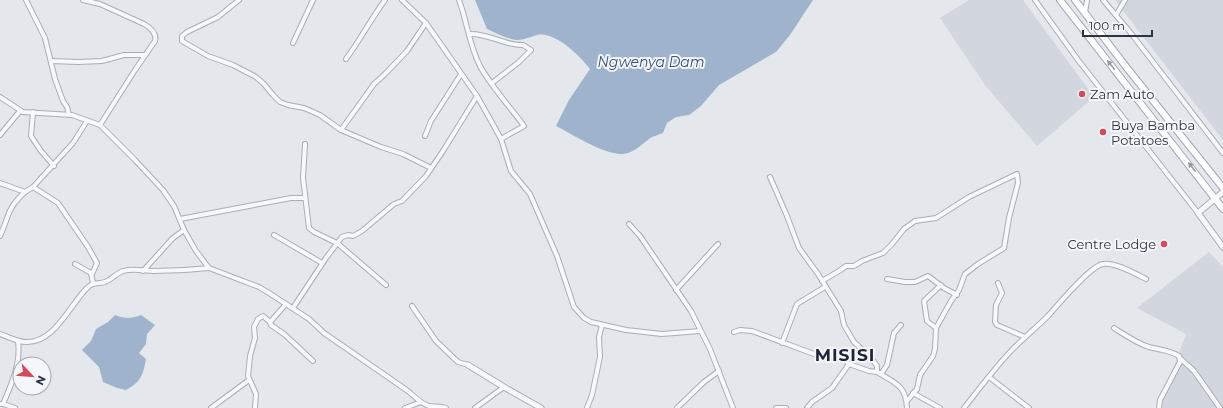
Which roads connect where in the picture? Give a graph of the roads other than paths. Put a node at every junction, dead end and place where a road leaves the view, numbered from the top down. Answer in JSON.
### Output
{"nodes":[{"id":1,"x":26,"y":0,"type":"edge"},
{"id":2,"x":84,"y":0,"type":"edge"},
{"id":3,"x":239,"y":0,"type":"edge"},
{"id":4,"x":313,"y":0,"type":"edge"},
{"id":5,"x":385,"y":0,"type":"edge"},
{"id":6,"x":402,"y":0,"type":"edge"},
{"id":7,"x":459,"y":0,"type":"edge"},
{"id":8,"x":1035,"y":0,"type":"edge"},
{"id":9,"x":1060,"y":0,"type":"edge"},
{"id":10,"x":1075,"y":0,"type":"edge"},
{"id":11,"x":1087,"y":0,"type":"edge"},
{"id":12,"x":1103,"y":0,"type":"edge"},
{"id":13,"x":1125,"y":0,"type":"edge"},
{"id":14,"x":1085,"y":13,"type":"junction"},
{"id":15,"x":1116,"y":15,"type":"junction"},
{"id":16,"x":426,"y":23,"type":"junction"},
{"id":17,"x":469,"y":34,"type":"junction"},
{"id":18,"x":294,"y":43,"type":"dead end"},
{"id":19,"x":145,"y":55,"type":"junction"},
{"id":20,"x":346,"y":59,"type":"dead end"},
{"id":21,"x":51,"y":61,"type":"junction"},
{"id":22,"x":461,"y":74,"type":"junction"},
{"id":23,"x":492,"y":84,"type":"junction"},
{"id":24,"x":477,"y":96,"type":"junction"},
{"id":25,"x":0,"y":97,"type":"edge"},
{"id":26,"x":20,"y":111,"type":"junction"},
{"id":27,"x":33,"y":112,"type":"junction"},
{"id":28,"x":69,"y":115,"type":"junction"},
{"id":29,"x":87,"y":121,"type":"junction"},
{"id":30,"x":100,"y":125,"type":"junction"},
{"id":31,"x":340,"y":130,"type":"junction"},
{"id":32,"x":0,"y":135,"type":"edge"},
{"id":33,"x":425,"y":136,"type":"dead end"},
{"id":34,"x":501,"y":139,"type":"junction"},
{"id":35,"x":305,"y":144,"type":"dead end"},
{"id":36,"x":1223,"y":153,"type":"edge"},
{"id":37,"x":54,"y":166,"type":"junction"},
{"id":38,"x":432,"y":168,"type":"junction"},
{"id":39,"x":770,"y":177,"type":"dead end"},
{"id":40,"x":0,"y":182,"type":"edge"},
{"id":41,"x":33,"y":187,"type":"junction"},
{"id":42,"x":1223,"y":188,"type":"edge"},
{"id":43,"x":25,"y":192,"type":"junction"},
{"id":44,"x":1223,"y":192,"type":"edge"},
{"id":45,"x":305,"y":198,"type":"junction"},
{"id":46,"x":1215,"y":198,"type":"junction"},
{"id":47,"x":1223,"y":209,"type":"edge"},
{"id":48,"x":1198,"y":213,"type":"junction"},
{"id":49,"x":180,"y":219,"type":"junction"},
{"id":50,"x":629,"y":224,"type":"dead end"},
{"id":51,"x":184,"y":230,"type":"junction"},
{"id":52,"x":274,"y":235,"type":"dead end"},
{"id":53,"x":0,"y":236,"type":"edge"},
{"id":54,"x":337,"y":243,"type":"junction"},
{"id":55,"x":718,"y":244,"type":"dead end"},
{"id":56,"x":1223,"y":247,"type":"edge"},
{"id":57,"x":322,"y":263,"type":"junction"},
{"id":58,"x":75,"y":264,"type":"dead end"},
{"id":59,"x":209,"y":268,"type":"junction"},
{"id":60,"x":143,"y":270,"type":"junction"},
{"id":61,"x":92,"y":274,"type":"junction"},
{"id":62,"x":887,"y":279,"type":"dead end"},
{"id":63,"x":1146,"y":279,"type":"dead end"},
{"id":64,"x":822,"y":281,"type":"junction"},
{"id":65,"x":92,"y":283,"type":"junction"},
{"id":66,"x":998,"y":283,"type":"dead end"},
{"id":67,"x":386,"y":285,"type":"dead end"},
{"id":68,"x":941,"y":285,"type":"junction"},
{"id":69,"x":825,"y":287,"type":"junction"},
{"id":70,"x":676,"y":290,"type":"junction"},
{"id":71,"x":957,"y":295,"type":"junction"},
{"id":72,"x":286,"y":304,"type":"junction"},
{"id":73,"x":412,"y":306,"type":"dead end"},
{"id":74,"x":293,"y":308,"type":"junction"},
{"id":75,"x":270,"y":322,"type":"junction"},
{"id":76,"x":602,"y":325,"type":"junction"},
{"id":77,"x":901,"y":325,"type":"dead end"},
{"id":78,"x":936,"y":328,"type":"junction"},
{"id":79,"x":1114,"y":328,"type":"dead end"},
{"id":80,"x":700,"y":331,"type":"junction"},
{"id":81,"x":734,"y":332,"type":"dead end"},
{"id":82,"x":0,"y":334,"type":"edge"},
{"id":83,"x":1025,"y":337,"type":"junction"},
{"id":84,"x":18,"y":341,"type":"junction"},
{"id":85,"x":782,"y":343,"type":"junction"},
{"id":86,"x":1180,"y":359,"type":"junction"},
{"id":87,"x":313,"y":361,"type":"dead end"},
{"id":88,"x":849,"y":364,"type":"junction"},
{"id":89,"x":468,"y":365,"type":"joint"},
{"id":90,"x":719,"y":370,"type":"junction"},
{"id":91,"x":880,"y":373,"type":"junction"},
{"id":92,"x":989,"y":377,"type":"junction"},
{"id":93,"x":249,"y":380,"type":"junction"},
{"id":94,"x":504,"y":388,"type":"junction"},
{"id":95,"x":913,"y":393,"type":"junction"},
{"id":96,"x":907,"y":401,"type":"junction"},
{"id":97,"x":421,"y":402,"type":"junction"},
{"id":98,"x":1,"y":404,"type":"edge"},
{"id":99,"x":1025,"y":407,"type":"edge"},
{"id":100,"x":15,"y":408,"type":"edge"},
{"id":101,"x":210,"y":408,"type":"edge"},
{"id":102,"x":255,"y":408,"type":"edge"},
{"id":103,"x":404,"y":408,"type":"edge"},
{"id":104,"x":446,"y":408,"type":"edge"},
{"id":105,"x":475,"y":408,"type":"edge"},
{"id":106,"x":541,"y":408,"type":"edge"},
{"id":107,"x":587,"y":408,"type":"edge"},
{"id":108,"x":677,"y":408,"type":"edge"},
{"id":109,"x":734,"y":408,"type":"edge"},
{"id":110,"x":776,"y":408,"type":"edge"},
{"id":111,"x":786,"y":408,"type":"edge"},
{"id":112,"x":807,"y":408,"type":"edge"},
{"id":113,"x":907,"y":408,"type":"edge"},
{"id":114,"x":940,"y":408,"type":"edge"},
{"id":115,"x":964,"y":408,"type":"edge"},
{"id":116,"x":1159,"y":408,"type":"edge"},
{"id":117,"x":1220,"y":408,"type":"edge"}],
"edges":[{"from":1,"to":21,"type":"street"},
{"from":2,"to":19,"type":"street"},
{"from":3,"to":31,"type":"street"},
{"from":4,"to":18,"type":"street"},
{"from":5,"to":20,"type":"street"},
{"from":6,"to":16,"type":"street"},
{"from":7,"to":17,"type":"street"},
{"from":8,"to":48,"type":"street"},
{"from":46,"to":9,"type":"main road","one_way":true},
{"from":10,"to":14,"type":"main road"},
{"from":11,"to":14,"type":"street"},
{"from":12,"to":15,"type":"street"},
{"from":13,"to":15,"type":"street"},
{"from":14,"to":42,"type":"main road"},
{"from":15,"to":36,"type":"street"},
{"from":16,"to":22,"type":"street"},
{"from":16,"to":31,"type":"street"},
{"from":17,"to":23,"type":"street"},
{"from":17,"to":23,"type":"street"},
{"from":19,"to":21,"type":"street"},
{"from":19,"to":30,"type":"street"},
{"from":21,"to":28,"type":"street"},
{"from":22,"to":24,"type":"street"},
{"from":22,"to":33,"type":"street"},
{"from":23,"to":34,"type":"street"},
{"from":24,"to":34,"type":"street"},
{"from":24,"to":38,"type":"street"},
{"from":25,"to":26,"type":"street"},
{"from":26,"to":27,"type":"street"},
{"from":26,"to":32,"type":"street"},
{"from":27,"to":28,"type":"street"},
{"from":27,"to":37,"type":"street"},
{"from":28,"to":29,"type":"street"},
{"from":29,"to":30,"type":"street"},
{"from":29,"to":37,"type":"street"},
{"from":30,"to":49,"type":"street"},
{"from":31,"to":38,"type":"street"},
{"from":34,"to":76,"type":"street"},
{"from":35,"to":45,"type":"street"},
{"from":37,"to":41,"type":"street"},
{"from":38,"to":54,"type":"street"},
{"from":39,"to":64,"type":"street"},
{"from":40,"to":43,"type":"street"},
{"from":41,"to":43,"type":"street"},
{"from":41,"to":61,"type":"street"},
{"from":43,"to":53,"type":"street"},
{"from":44,"to":46,"type":"street"},
{"from":45,"to":49,"type":"street"},
{"from":45,"to":54,"type":"street"},
{"from":46,"to":47,"type":"main road"},
{"from":46,"to":48,"type":"street"},
{"from":48,"to":56,"type":"street"},
{"from":49,"to":51,"type":"street"},
{"from":50,"to":70,"type":"street"},
{"from":51,"to":59,"type":"street"},
{"from":51,"to":60,"type":"street"},
{"from":52,"to":57,"type":"street"},
{"from":54,"to":57,"type":"street"},
{"from":54,"to":67,"type":"street"},
{"from":55,"to":70,"type":"street"},
{"from":57,"to":74,"type":"street"},
{"from":58,"to":61,"type":"street"},
{"from":59,"to":60,"type":"street"},
{"from":59,"to":72,"type":"street"},
{"from":60,"to":65,"type":"street"},
{"from":61,"to":65,"type":"street"},
{"from":62,"to":68,"type":"street"},
{"from":63,"to":83,"type":"street"},
{"from":64,"to":69,"type":"street"},
{"from":64,"to":71,"type":"street"},
{"from":65,"to":84,"type":"street"},
{"from":66,"to":83,"type":"street"},
{"from":68,"to":71,"type":"street"},
{"from":68,"to":78,"type":"street"},
{"from":69,"to":85,"type":"street"},
{"from":69,"to":91,"type":"street"},
{"from":70,"to":80,"type":"street"},
{"from":71,"to":78,"type":"street"},
{"from":72,"to":74,"type":"street"},
{"from":72,"to":75,"type":"street"},
{"from":73,"to":89,"type":"street"},
{"from":74,"to":97,"type":"street"},
{"from":75,"to":87,"type":"street"},
{"from":75,"to":93,"type":"street"},
{"from":76,"to":80,"type":"street"},
{"from":76,"to":107,"type":"street"},
{"from":77,"to":91,"type":"street"},
{"from":78,"to":95,"type":"street"},
{"from":79,"to":86,"type":"street"},
{"from":80,"to":90,"type":"street"},
{"from":81,"to":85,"type":"street"},
{"from":82,"to":84,"type":"street"},
{"from":83,"to":92,"type":"street"},
{"from":84,"to":98,"type":"street"},
{"from":85,"to":88,"type":"street"},
{"from":86,"to":116,"type":"street"},
{"from":86,"to":117,"type":"street"},
{"from":88,"to":91,"type":"street"},
{"from":88,"to":112,"type":"street"},
{"from":89,"to":94,"type":"street"},
{"from":90,"to":108,"type":"street"},
{"from":90,"to":109,"type":"street"},
{"from":91,"to":96,"type":"street"},
{"from":92,"to":99,"type":"street"},
{"from":92,"to":115,"type":"street"},
{"from":93,"to":101,"type":"street"},
{"from":93,"to":102,"type":"street"},
{"from":94,"to":105,"type":"street"},
{"from":94,"to":106,"type":"street"},
{"from":95,"to":96,"type":"street"},
{"from":95,"to":114,"type":"street"},
{"from":96,"to":113,"type":"street"},
{"from":97,"to":103,"type":"street"},
{"from":97,"to":104,"type":"street"},
{"from":98,"to":100,"type":"street"},
{"from":110,"to":111,"type":"street"}]}
